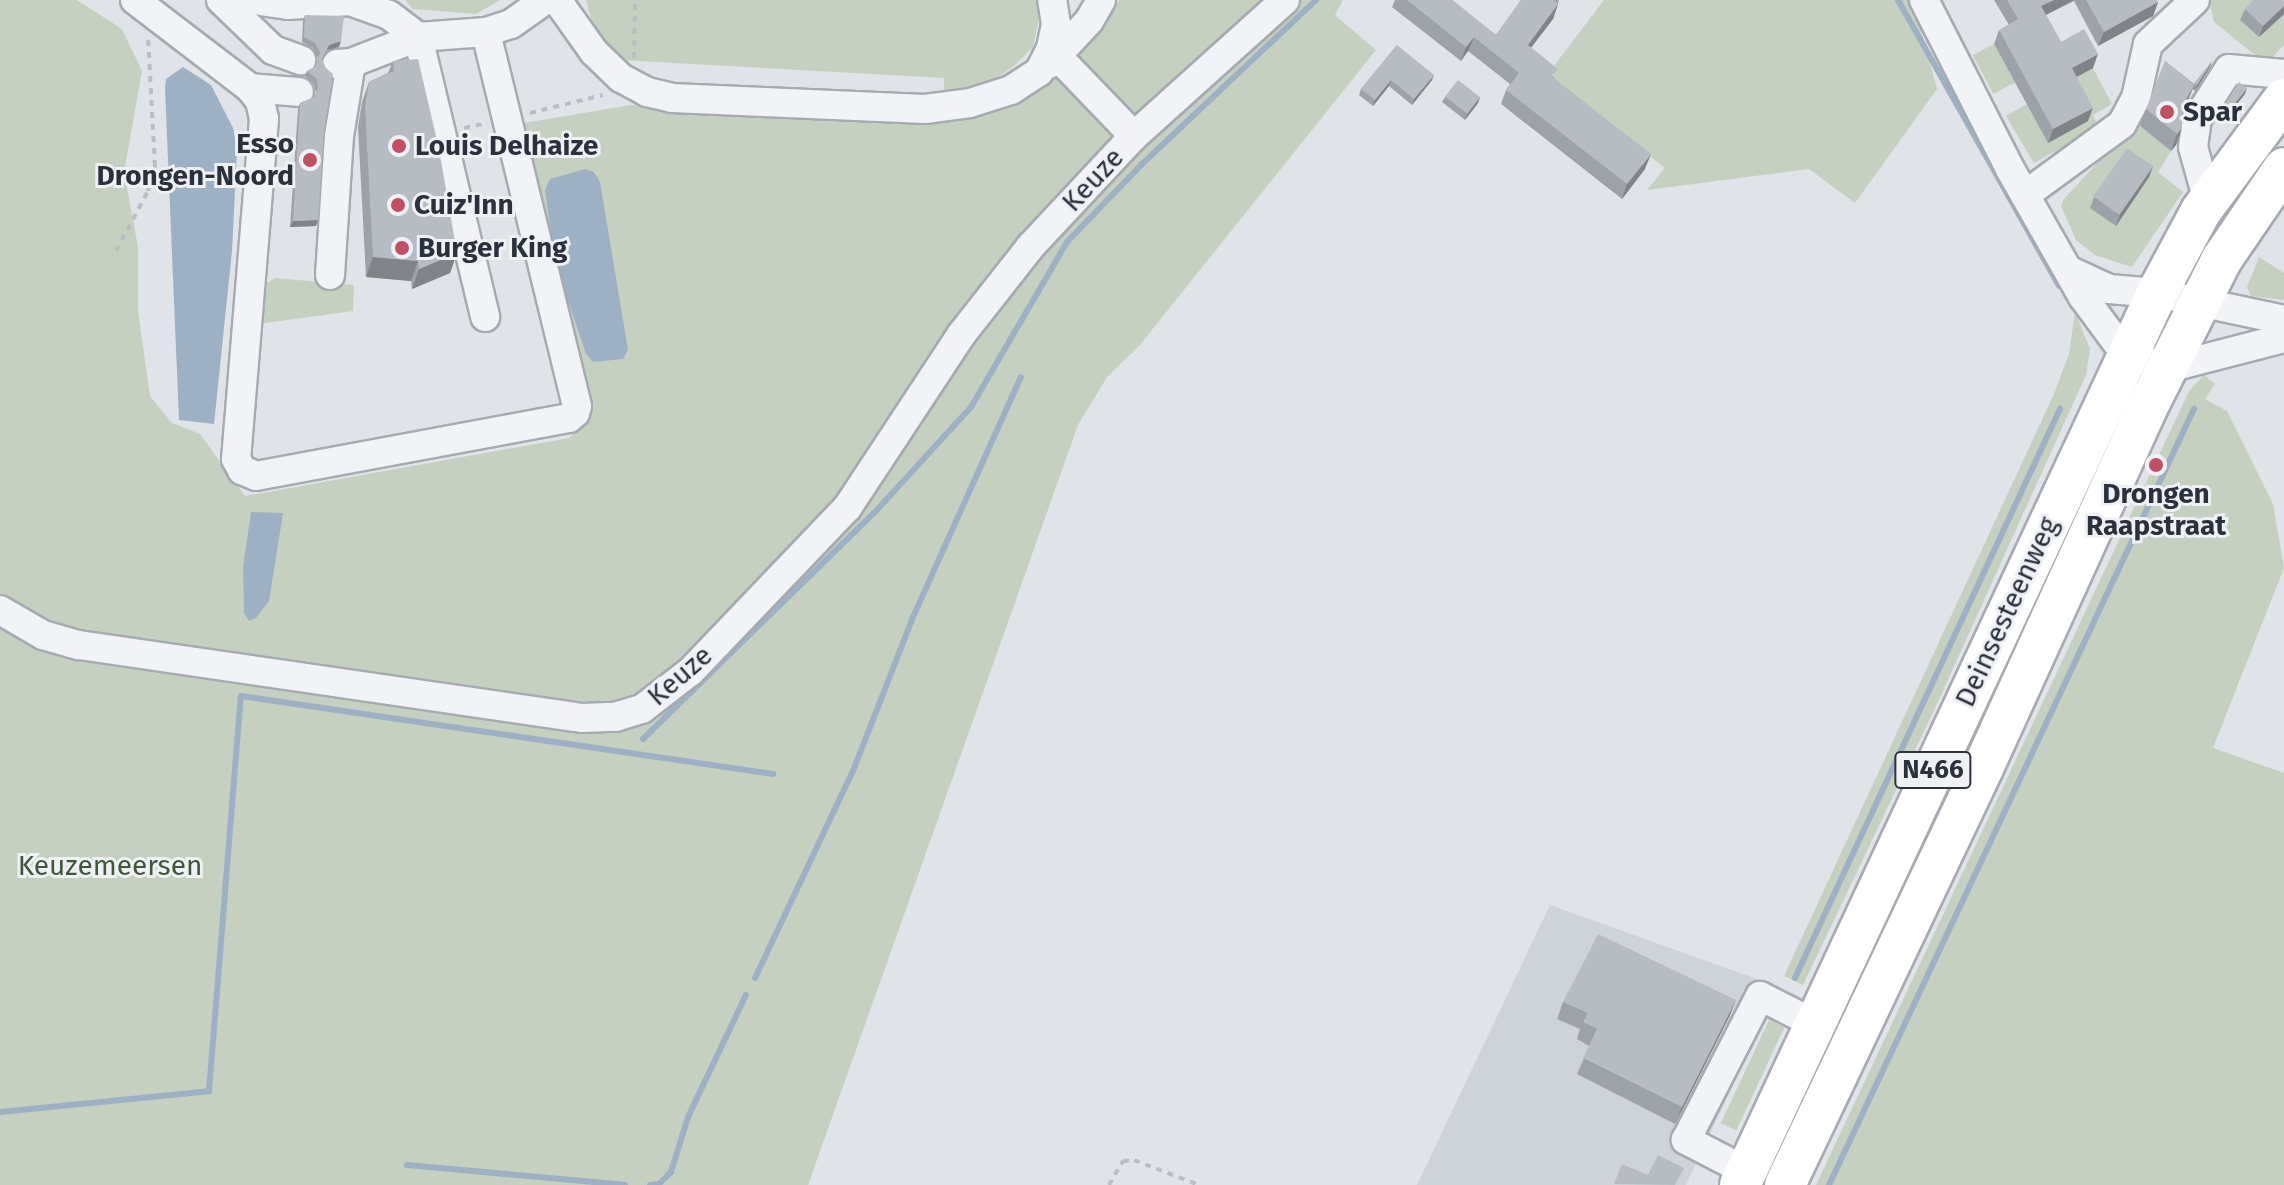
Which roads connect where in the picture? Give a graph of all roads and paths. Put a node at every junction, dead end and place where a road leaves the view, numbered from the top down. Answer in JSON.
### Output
{"nodes":[{"id":1,"x":221,"y":0,"type":"edge"},
{"id":2,"x":253,"y":0,"type":"edge"},
{"id":3,"x":545,"y":0,"type":"edge"},
{"id":4,"x":557,"y":0,"type":"edge"},
{"id":5,"x":635,"y":0,"type":"edge"},
{"id":6,"x":1052,"y":0,"type":"edge"},
{"id":7,"x":1101,"y":0,"type":"edge"},
{"id":8,"x":1285,"y":0,"type":"edge"},
{"id":9,"x":1924,"y":0,"type":"edge"},
{"id":10,"x":2195,"y":0,"type":"edge"},
{"id":11,"x":141,"y":4,"type":"edge"},
{"id":12,"x":486,"y":32,"type":"junction"},
{"id":13,"x":418,"y":37,"type":"junction"},
{"id":14,"x":301,"y":60,"type":"dead end"},
{"id":15,"x":1048,"y":64,"type":"junction"},
{"id":16,"x":2284,"y":74,"type":"edge"},
{"id":17,"x":626,"y":81,"type":"junction"},
{"id":18,"x":250,"y":88,"type":"junction"},
{"id":19,"x":299,"y":92,"type":"dead end"},
{"id":20,"x":2284,"y":99,"type":"edge"},
{"id":21,"x":507,"y":119,"type":"junction"},
{"id":22,"x":441,"y":133,"type":"junction"},
{"id":23,"x":1134,"y":136,"type":"junction"},
{"id":24,"x":2284,"y":168,"type":"edge"},
{"id":25,"x":2025,"y":195,"type":"junction"},
{"id":26,"x":2208,"y":201,"type":"junction"},
{"id":27,"x":116,"y":251,"type":"dead end"},
{"id":28,"x":2070,"y":271,"type":"junction"},
{"id":29,"x":330,"y":275,"type":"dead end"},
{"id":30,"x":2157,"y":293,"type":"junction"},
{"id":31,"x":2199,"y":303,"type":"junction"},
{"id":32,"x":485,"y":317,"type":"dead end"},
{"id":33,"x":2284,"y":320,"type":"edge"},
{"id":34,"x":2284,"y":338,"type":"edge"},
{"id":35,"x":2126,"y":355,"type":"junction"},
{"id":36,"x":2168,"y":368,"type":"junction"},
{"id":37,"x":0,"y":610,"type":"edge"},
{"id":38,"x":1813,"y":1023,"type":"junction"},
{"id":39,"x":1743,"y":1178,"type":"edge"},
{"id":40,"x":1109,"y":1185,"type":"edge"},
{"id":41,"x":1199,"y":1185,"type":"edge"},
{"id":42,"x":1785,"y":1185,"type":"edge"}],
"edges":[{"from":1,"to":14,"type":"street"},
{"from":2,"to":13,"type":"street"},
{"from":3,"to":12,"type":"street"},
{"from":4,"to":17,"type":"street"},
{"from":5,"to":17,"type":"path"},
{"from":6,"to":15,"type":"street"},
{"from":7,"to":15,"type":"street"},
{"from":8,"to":23,"type":"street","name":"Keuze"},
{"from":9,"to":25,"type":"street"},
{"from":10,"to":25,"type":"street"},
{"from":11,"to":18,"type":"street"},
{"from":11,"to":27,"type":"path"},
{"from":12,"to":13,"type":"street"},
{"from":12,"to":21,"type":"street"},
{"from":13,"to":22,"type":"street"},
{"from":13,"to":29,"type":"street"},
{"from":15,"to":17,"type":"street"},
{"from":15,"to":23,"type":"street","name":"Keuze"},
{"from":16,"to":26,"type":"street"},
{"from":17,"to":21,"type":"path"},
{"from":18,"to":19,"type":"street"},
{"from":18,"to":21,"type":"street"},
{"from":20,"to":26,"type":"highway","name":"Deinsesteenweg","number":"N466"},
{"from":21,"to":22,"type":"path"},
{"from":22,"to":32,"type":"street"},
{"from":23,"to":37,"type":"street","name":"Keuze"},
{"from":24,"to":31,"type":"highway","name":"Deinsesteenweg","number":"N466"},
{"from":25,"to":28,"type":"street"},
{"from":26,"to":30,"type":"highway","name":"Deinsesteenweg","number":"N466"},
{"from":28,"to":30,"type":"street"},
{"from":28,"to":35,"type":"street"},
{"from":30,"to":31,"type":"street"},
{"from":30,"to":35,"type":"highway","name":"Deinsesteenweg","number":"N466"},
{"from":31,"to":33,"type":"street"},
{"from":31,"to":36,"type":"highway","name":"Deinsesteenweg","number":"N466"},
{"from":34,"to":36,"type":"street"},
{"from":35,"to":36,"type":"street"},
{"from":35,"to":38,"type":"highway","name":"Deinsesteenweg","number":"N466"},
{"from":36,"to":42,"type":"highway","name":"Deinsesteenweg","number":"N466"},
{"from":38,"to":39,"type":"highway","name":"Deinsesteenweg","number":"N466"},
{"from":38,"to":39,"type":"street"},
{"from":40,"to":41,"type":"path"}]}
